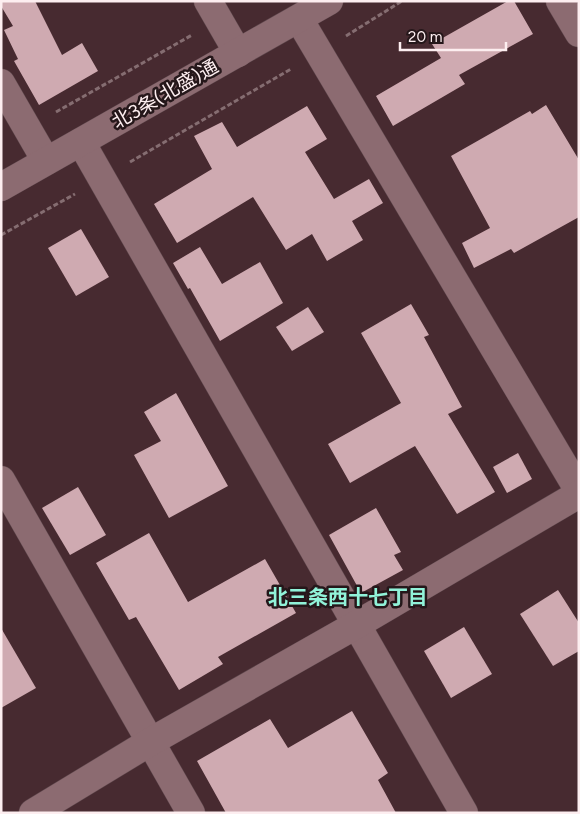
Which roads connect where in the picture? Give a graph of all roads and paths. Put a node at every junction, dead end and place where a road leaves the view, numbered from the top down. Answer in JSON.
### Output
{"nodes":[{"id":1,"x":329,"y":1,"type":"edge"},
{"id":2,"x":402,"y":1,"type":"edge"},
{"id":3,"x":560,"y":1,"type":"edge"},
{"id":4,"x":213,"y":10,"type":"edge"},
{"id":5,"x":298,"y":19,"type":"junction"},
{"id":6,"x":579,"y":33,"type":"edge"},
{"id":7,"x":238,"y":53,"type":"junction"},
{"id":8,"x":319,"y":53,"type":"junction"},
{"id":9,"x":1,"y":83,"type":"edge"},
{"id":10,"x":27,"y":129,"type":"junction"},
{"id":11,"x":80,"y":142,"type":"junction"},
{"id":12,"x":46,"y":161,"type":"junction"},
{"id":13,"x":102,"y":179,"type":"junction"},
{"id":14,"x":1,"y":187,"type":"edge"},
{"id":15,"x":1,"y":235,"type":"edge"},
{"id":16,"x":1,"y":480,"type":"edge"},
{"id":17,"x":579,"y":493,"type":"edge"},
{"id":18,"x":356,"y":625,"type":"junction"},
{"id":19,"x":150,"y":742,"type":"junction"},
{"id":20,"x":33,"y":813,"type":"edge"},
{"id":21,"x":191,"y":813,"type":"edge"},
{"id":22,"x":464,"y":813,"type":"edge"}],
"edges":[{"from":1,"to":5,"type":"street","name":"北3条(北盛)通"},
{"from":2,"to":8,"type":"path"},
{"from":3,"to":6,"type":"street"},
{"from":4,"to":7,"type":"street"},
{"from":4,"to":10,"type":"path"},
{"from":5,"to":7,"type":"street","name":"北3条(北盛)通"},
{"from":5,"to":8,"type":"street"},
{"from":7,"to":11,"type":"street","name":"北3条(北盛)通"},
{"from":8,"to":13,"type":"path"},
{"from":8,"to":17,"type":"street"},
{"from":9,"to":10,"type":"street"},
{"from":10,"to":12,"type":"street"},
{"from":11,"to":12,"type":"street","name":"北3条(北盛)通"},
{"from":11,"to":13,"type":"street"},
{"from":12,"to":14,"type":"street","name":"北3条(北盛)通"},
{"from":13,"to":15,"type":"path"},
{"from":13,"to":18,"type":"street"},
{"from":16,"to":19,"type":"street"},
{"from":17,"to":18,"type":"street"},
{"from":18,"to":19,"type":"street"},
{"from":18,"to":22,"type":"street"},
{"from":19,"to":20,"type":"street"},
{"from":19,"to":21,"type":"street"}]}
